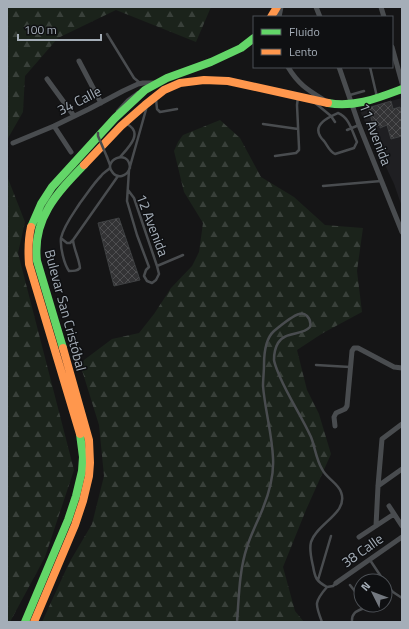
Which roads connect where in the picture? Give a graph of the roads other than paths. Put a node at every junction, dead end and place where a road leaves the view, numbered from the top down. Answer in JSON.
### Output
{"nodes":[{"id":1,"x":277,"y":7,"type":"edge"},
{"id":2,"x":272,"y":16,"type":"edge"},
{"id":3,"x":107,"y":34,"type":"dead end"},
{"id":4,"x":253,"y":39,"type":"edge"},
{"id":5,"x":393,"y":51,"type":"edge"},
{"id":6,"x":79,"y":62,"type":"dead end"},
{"id":7,"x":289,"y":68,"type":"edge"},
{"id":8,"x":339,"y":68,"type":"edge"},
{"id":9,"x":370,"y":68,"type":"edge"},
{"id":10,"x":47,"y":79,"type":"dead end"},
{"id":11,"x":153,"y":83,"type":"junction"},
{"id":12,"x":402,"y":83,"type":"edge"},
{"id":13,"x":140,"y":84,"type":"junction"},
{"id":14,"x":364,"y":91,"type":"dead end"},
{"id":15,"x":401,"y":93,"type":"edge"},
{"id":16,"x":156,"y":95,"type":"junction"},
{"id":17,"x":349,"y":96,"type":"junction"},
{"id":18,"x":298,"y":97,"type":"junction"},
{"id":19,"x":377,"y":98,"type":"junction"},
{"id":20,"x":313,"y":100,"type":"junction"},
{"id":21,"x":148,"y":101,"type":"junction"},
{"id":22,"x":327,"y":102,"type":"junction"},
{"id":23,"x":101,"y":103,"type":"junction"},
{"id":24,"x":362,"y":103,"type":"junction"},
{"id":25,"x":352,"y":105,"type":"junction"},
{"id":26,"x":176,"y":109,"type":"dead end"},
{"id":27,"x":74,"y":116,"type":"junction"},
{"id":28,"x":331,"y":116,"type":"junction"},
{"id":29,"x":336,"y":122,"type":"dead end"},
{"id":30,"x":125,"y":123,"type":"junction"},
{"id":31,"x":263,"y":124,"type":"dead end"},
{"id":32,"x":359,"y":125,"type":"junction"},
{"id":33,"x":54,"y":126,"type":"junction"},
{"id":34,"x":351,"y":128,"type":"junction"},
{"id":35,"x":298,"y":129,"type":"junction"},
{"id":36,"x":347,"y":130,"type":"dead end"},
{"id":37,"x":13,"y":143,"type":"dead end"},
{"id":38,"x":71,"y":152,"type":"dead end"},
{"id":39,"x":275,"y":156,"type":"dead end"},
{"id":40,"x":120,"y":157,"type":"junction"},
{"id":41,"x":110,"y":167,"type":"junction"},
{"id":42,"x":130,"y":169,"type":"junction"},
{"id":43,"x":118,"y":176,"type":"junction"},
{"id":44,"x":381,"y":181,"type":"junction"},
{"id":45,"x":323,"y":186,"type":"dead end"},
{"id":46,"x":128,"y":190,"type":"junction"},
{"id":47,"x":402,"y":232,"type":"edge"},
{"id":48,"x":61,"y":238,"type":"junction"},
{"id":49,"x":73,"y":240,"type":"junction"},
{"id":50,"x":182,"y":255,"type":"dead end"},
{"id":51,"x":158,"y":266,"type":"junction"},
{"id":52,"x":316,"y":365,"type":"dead end"},
{"id":53,"x":350,"y":367,"type":"junction"},
{"id":54,"x":402,"y":368,"type":"edge"},
{"id":55,"x":402,"y":424,"type":"edge"},
{"id":56,"x":335,"y":426,"type":"dead end"},
{"id":57,"x":402,"y":469,"type":"edge"},
{"id":58,"x":378,"y":486,"type":"junction"},
{"id":59,"x":389,"y":506,"type":"dead end"},
{"id":60,"x":394,"y":514,"type":"junction"},
{"id":61,"x":376,"y":526,"type":"junction"},
{"id":62,"x":402,"y":526,"type":"edge"},
{"id":63,"x":331,"y":536,"type":"dead end"},
{"id":64,"x":359,"y":537,"type":"dead end"},
{"id":65,"x":402,"y":537,"type":"edge"},
{"id":66,"x":370,"y":560,"type":"junction"},
{"id":67,"x":378,"y":573,"type":"edge"},
{"id":68,"x":50,"y":574,"type":"junction"},
{"id":69,"x":317,"y":581,"type":"junction"},
{"id":70,"x":336,"y":583,"type":"joint"},
{"id":71,"x":350,"y":585,"type":"dead end"},
{"id":72,"x":327,"y":587,"type":"junction"},
{"id":73,"x":353,"y":589,"type":"edge"},
{"id":74,"x":393,"y":593,"type":"edge"},
{"id":75,"x":402,"y":598,"type":"edge"},
{"id":76,"x":25,"y":622,"type":"edge"},
{"id":77,"x":34,"y":622,"type":"edge"},
{"id":78,"x":237,"y":622,"type":"edge"},
{"id":79,"x":322,"y":622,"type":"edge"}],
"edges":[{"from":1,"to":2,"type":"main road"},
{"from":3,"to":13,"type":"lane"},
{"from":4,"to":11,"type":"main road","name":"Bulevar San Cristóbal"},
{"from":5,"to":12,"type":"street"},
{"from":6,"to":23,"type":"street"},
{"from":7,"to":22,"type":"street"},
{"from":8,"to":17,"type":"street","name":"11 Avenida"},
{"from":9,"to":19,"type":"lane"},
{"from":10,"to":27,"type":"street"},
{"from":11,"to":13,"type":"street","name":"34 Calle"},
{"from":11,"to":41,"type":"lane","bridge":true},
{"from":11,"to":68,"type":"main road","name":"Bulevar San Cristóbal"},
{"from":13,"to":23,"type":"street","name":"34 Calle"},
{"from":14,"to":17,"type":"lane"},
{"from":15,"to":19,"type":"main road"},
{"from":15,"to":24,"type":"main road"},
{"from":16,"to":18,"type":"main road","name":"Bulevar San Cristóbal"},
{"from":16,"to":21,"type":"main road","name":"Bulevar San Cristóbal"},
{"from":16,"to":26,"type":"lane"},
{"from":17,"to":25,"type":"street","name":"11 Avenida"},
{"from":18,"to":20,"type":"main road","name":"Bulevar San Cristóbal"},
{"from":18,"to":35,"type":"lane"},
{"from":19,"to":24,"type":"main road"},
{"from":20,"to":22,"type":"main road","name":"Bulevar San Cristóbal"},
{"from":20,"to":28,"type":"lane"},
{"from":21,"to":30,"type":"main road","name":"Bulevar San Cristóbal"},
{"from":21,"to":42,"type":"lane","name":"12 Avenida"},
{"from":22,"to":25,"type":"main road","name":"Bulevar San Cristóbal"},
{"from":23,"to":27,"type":"street","name":"34 Calle"},
{"from":24,"to":25,"type":"main road","name":"Bulevar San Cristóbal"},
{"from":25,"to":32,"type":"street","name":"11 Avenida"},
{"from":27,"to":33,"type":"street","name":"34 Calle"},
{"from":28,"to":29,"type":"lane"},
{"from":28,"to":34,"type":"lane"},
{"from":28,"to":34,"type":"lane"},
{"from":30,"to":40,"type":"lane"},
{"from":30,"to":68,"type":"main road","name":"Bulevar San Cristóbal"},
{"from":31,"to":35,"type":"lane"},
{"from":32,"to":34,"type":"lane"},
{"from":32,"to":44,"type":"street","name":"11 Avenida"},
{"from":33,"to":37,"type":"street","name":"34 Calle"},
{"from":33,"to":38,"type":"street"},
{"from":34,"to":36,"type":"lane"},
{"from":35,"to":39,"type":"lane"},
{"from":40,"to":41,"type":"lane"},
{"from":40,"to":42,"type":"lane"},
{"from":41,"to":43,"type":"lane"},
{"from":41,"to":48,"type":"lane"},
{"from":42,"to":43,"type":"lane"},
{"from":42,"to":46,"type":"lane","name":"12 Avenida"},
{"from":43,"to":49,"type":"lane"},
{"from":44,"to":45,"type":"lane"},
{"from":44,"to":47,"type":"street","name":"11 Avenida"},
{"from":46,"to":51,"type":"lane","name":"12 Avenida"},
{"from":46,"to":51,"type":"lane","name":"12 Avenida"},
{"from":48,"to":49,"type":"lane"},
{"from":48,"to":49,"type":"lane"},
{"from":50,"to":51,"type":"lane"},
{"from":52,"to":53,"type":"lane"},
{"from":53,"to":54,"type":"street"},
{"from":53,"to":56,"type":"street"},
{"from":55,"to":58,"type":"street"},
{"from":57,"to":58,"type":"street"},
{"from":58,"to":61,"type":"street"},
{"from":59,"to":60,"type":"street"},
{"from":60,"to":61,"type":"street"},
{"from":60,"to":62,"type":"street"},
{"from":61,"to":64,"type":"street"},
{"from":63,"to":69,"type":"lane"},
{"from":65,"to":66,"type":"street","name":"38 Calle"},
{"from":66,"to":67,"type":"lane"},
{"from":66,"to":70,"type":"street","name":"38 Calle"},
{"from":68,"to":76,"type":"main road","name":"Bulevar San Cristóbal"},
{"from":68,"to":77,"type":"main road","name":"Bulevar San Cristóbal"},
{"from":69,"to":72,"type":"lane"},
{"from":69,"to":78,"type":"lane"},
{"from":70,"to":72,"type":"lane"},
{"from":71,"to":73,"type":"lane"},
{"from":72,"to":79,"type":"lane"},
{"from":74,"to":75,"type":"lane"}]}
